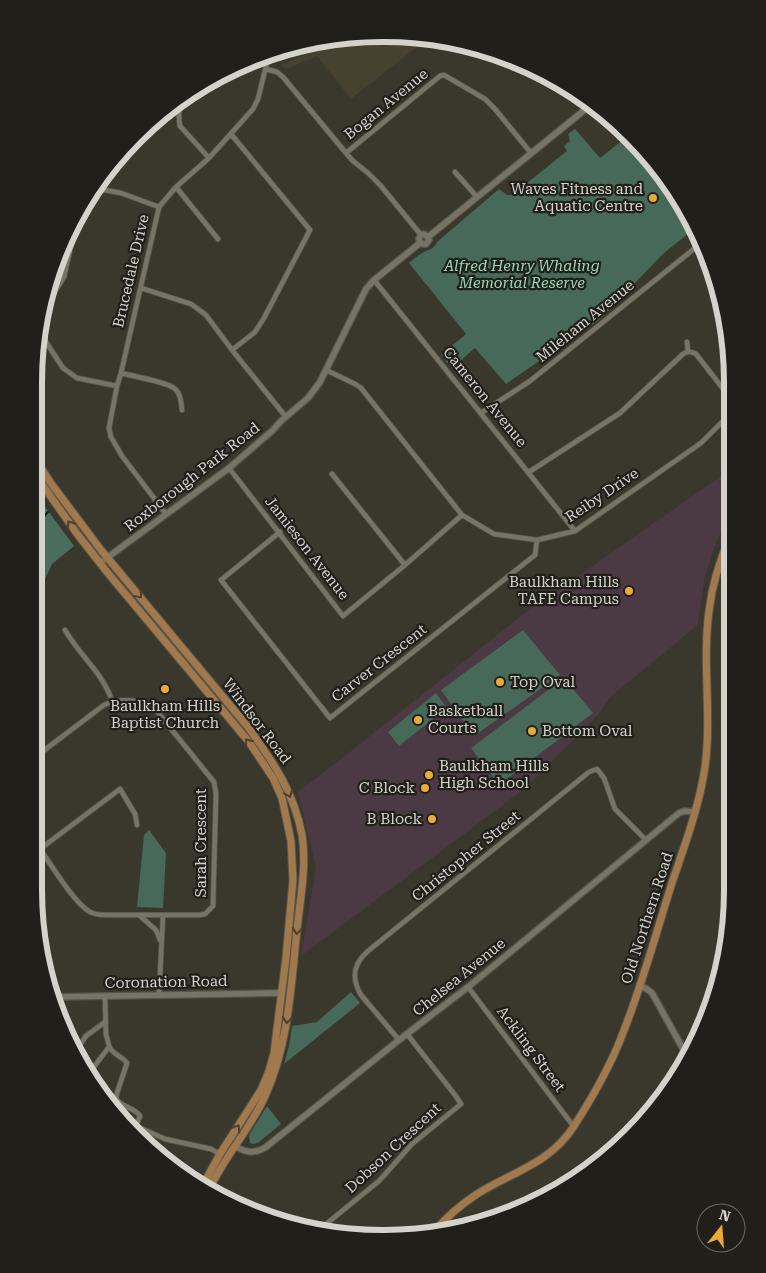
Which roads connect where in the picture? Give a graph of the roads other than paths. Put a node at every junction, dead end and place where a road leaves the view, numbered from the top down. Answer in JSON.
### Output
{"nodes":[{"id":1,"x":267,"y":63,"type":"edge"},
{"id":2,"x":266,"y":70,"type":"junction"},
{"id":3,"x":583,"y":108,"type":"edge"},
{"id":4,"x":179,"y":111,"type":"edge"},
{"id":5,"x":232,"y":134,"type":"junction"},
{"id":6,"x":346,"y":153,"type":"junction"},
{"id":7,"x":531,"y":153,"type":"junction"},
{"id":8,"x":209,"y":158,"type":"junction"},
{"id":9,"x":455,"y":172,"type":"dead end"},
{"id":10,"x":176,"y":187,"type":"junction"},
{"id":11,"x":103,"y":190,"type":"edge"},
{"id":12,"x":477,"y":197,"type":"junction"},
{"id":13,"x":158,"y":207,"type":"junction"},
{"id":14,"x":421,"y":235,"type":"junction"},
{"id":15,"x":428,"y":237,"type":"junction"},
{"id":16,"x":218,"y":239,"type":"dead end"},
{"id":17,"x":420,"y":242,"type":"junction"},
{"id":18,"x":71,"y":247,"type":"edge"},
{"id":19,"x":695,"y":248,"type":"edge"},
{"id":20,"x":69,"y":256,"type":"joint"},
{"id":21,"x":374,"y":280,"type":"junction"},
{"id":22,"x":56,"y":288,"type":"edge"},
{"id":23,"x":141,"y":288,"type":"junction"},
{"id":24,"x":45,"y":340,"type":"edge"},
{"id":25,"x":687,"y":342,"type":"dead end"},
{"id":26,"x":232,"y":350,"type":"junction"},
{"id":27,"x":688,"y":352,"type":"junction"},
{"id":28,"x":326,"y":370,"type":"junction"},
{"id":29,"x":121,"y":372,"type":"junction"},
{"id":30,"x":117,"y":386,"type":"junction"},
{"id":31,"x":724,"y":389,"type":"edge"},
{"id":32,"x":182,"y":410,"type":"dead end"},
{"id":33,"x":482,"y":413,"type":"junction"},
{"id":34,"x":286,"y":417,"type":"junction"},
{"id":35,"x":724,"y":421,"type":"edge"},
{"id":36,"x":229,"y":468,"type":"junction"},
{"id":37,"x":42,"y":470,"type":"edge"},
{"id":38,"x":529,"y":472,"type":"junction"},
{"id":39,"x":332,"y":474,"type":"dead end"},
{"id":40,"x":42,"y":484,"type":"edge"},
{"id":41,"x":166,"y":514,"type":"junction"},
{"id":42,"x":462,"y":515,"type":"junction"},
{"id":43,"x":575,"y":531,"type":"junction"},
{"id":44,"x":280,"y":532,"type":"junction"},
{"id":45,"x":537,"y":540,"type":"junction"},
{"id":46,"x":724,"y":556,"type":"edge"},
{"id":47,"x":108,"y":558,"type":"junction"},
{"id":48,"x":100,"y":563,"type":"junction"},
{"id":49,"x":405,"y":565,"type":"junction"},
{"id":50,"x":65,"y":630,"type":"dead end"},
{"id":51,"x":112,"y":701,"type":"junction"},
{"id":52,"x":42,"y":752,"type":"edge"},
{"id":53,"x":694,"y":812,"type":"junction"},
{"id":54,"x":137,"y":825,"type":"dead end"},
{"id":55,"x":646,"y":840,"type":"junction"},
{"id":56,"x":42,"y":848,"type":"edge"},
{"id":57,"x":42,"y":852,"type":"edge"},
{"id":58,"x":140,"y":915,"type":"junction"},
{"id":59,"x":163,"y":915,"type":"junction"},
{"id":60,"x":161,"y":941,"type":"junction"},
{"id":61,"x":640,"y":986,"type":"junction"},
{"id":62,"x":468,"y":987,"type":"junction"},
{"id":63,"x":280,"y":992,"type":"junction"},
{"id":64,"x":290,"y":993,"type":"junction"},
{"id":65,"x":159,"y":995,"type":"junction"},
{"id":66,"x":105,"y":996,"type":"junction"},
{"id":67,"x":60,"y":997,"type":"edge"},
{"id":68,"x":105,"y":1022,"type":"junction"},
{"id":69,"x":407,"y":1034,"type":"junction"},
{"id":70,"x":399,"y":1040,"type":"junction"},
{"id":71,"x":80,"y":1045,"type":"edge"},
{"id":72,"x":109,"y":1047,"type":"junction"},
{"id":73,"x":683,"y":1050,"type":"edge"},
{"id":74,"x":93,"y":1068,"type":"edge"},
{"id":75,"x":136,"y":1125,"type":"edge"},
{"id":76,"x":574,"y":1127,"type":"junction"},
{"id":77,"x":141,"y":1130,"type":"edge"},
{"id":78,"x":228,"y":1142,"type":"junction"},
{"id":79,"x":235,"y":1146,"type":"junction"},
{"id":80,"x":220,"y":1154,"type":"junction"},
{"id":81,"x":206,"y":1180,"type":"edge"},
{"id":82,"x":212,"y":1184,"type":"edge"},
{"id":83,"x":324,"y":1225,"type":"edge"},
{"id":84,"x":440,"y":1226,"type":"edge"}],
"edges":[{"from":1,"to":2,"type":"street","name":"Brucedale Drive"},
{"from":2,"to":5,"type":"street","name":"Brucedale Drive"},
{"from":2,"to":6,"type":"street"},
{"from":3,"to":7,"type":"street"},
{"from":4,"to":8,"type":"street"},
{"from":5,"to":8,"type":"street","name":"Brucedale Drive"},
{"from":5,"to":26,"type":"street"},
{"from":6,"to":7,"type":"street","name":"Bogan Avenue"},
{"from":6,"to":14,"type":"street"},
{"from":7,"to":12,"type":"street"},
{"from":8,"to":10,"type":"street","name":"Brucedale Drive"},
{"from":9,"to":12,"type":"street"},
{"from":10,"to":13,"type":"street","name":"Brucedale Drive"},
{"from":10,"to":16,"type":"street"},
{"from":11,"to":13,"type":"street"},
{"from":12,"to":15,"type":"street"},
{"from":13,"to":23,"type":"street","name":"Brucedale Drive"},
{"from":14,"to":15,"type":"street"},
{"from":14,"to":17,"type":"street"},
{"from":15,"to":17,"type":"street"},
{"from":17,"to":21,"type":"street","name":"Roxborough Park Road"},
{"from":18,"to":20,"type":"street"},
{"from":19,"to":33,"type":"street","name":"Mileham Avenue"},
{"from":20,"to":22,"type":"street"},
{"from":21,"to":28,"type":"street","name":"Roxborough Park Road"},
{"from":21,"to":33,"type":"street","name":"Cameron Avenue"},
{"from":23,"to":26,"type":"street"},
{"from":23,"to":29,"type":"street","name":"Brucedale Drive"},
{"from":24,"to":30,"type":"street"},
{"from":25,"to":27,"type":"street"},
{"from":26,"to":34,"type":"street"},
{"from":27,"to":31,"type":"street"},
{"from":27,"to":38,"type":"street"},
{"from":28,"to":34,"type":"street","name":"Roxborough Park Road"},
{"from":28,"to":42,"type":"street","name":"Reiby Drive"},
{"from":29,"to":30,"type":"street","name":"Brucedale Drive"},
{"from":29,"to":32,"type":"street"},
{"from":30,"to":41,"type":"street","name":"Brucedale Drive"},
{"from":33,"to":38,"type":"street","name":"Cameron Avenue"},
{"from":34,"to":36,"type":"street","name":"Roxborough Park Road"},
{"from":35,"to":43,"type":"street","name":"Reiby Drive"},
{"from":36,"to":41,"type":"street","name":"Roxborough Park Road"},
{"from":36,"to":44,"type":"street","name":"Jamieson Avenue"},
{"from":37,"to":47,"type":"main road","name":"Windsor Road"},
{"from":38,"to":43,"type":"street","name":"Cameron Avenue"},
{"from":39,"to":49,"type":"street"},
{"from":48,"to":40,"type":"main road","name":"Windsor Road","one_way":true},
{"from":41,"to":47,"type":"street","name":"Roxborough Park Road"},
{"from":42,"to":45,"type":"street","name":"Reiby Drive"},
{"from":42,"to":49,"type":"street","name":"Jamieson Avenue"},
{"from":43,"to":45,"type":"street","name":"Reiby Drive"},
{"from":44,"to":45,"type":"street","name":"Carver Crescent"},
{"from":44,"to":49,"type":"street","name":"Jamieson Avenue"},
{"from":46,"to":53,"type":"main road","name":"Old Northern Road"},
{"from":47,"to":48,"type":"street","name":"Roxborough Park Road"},
{"from":47,"to":64,"type":"main road","name":"Windsor Road","one_way":true},
{"from":63,"to":48,"type":"main road","name":"Windsor Road","one_way":true},
{"from":50,"to":51,"type":"street"},
{"from":51,"to":52,"type":"street"},
{"from":51,"to":59,"type":"street","name":"Sarah Crescent"},
{"from":53,"to":55,"type":"street","name":"Chelsea Avenue"},
{"from":53,"to":61,"type":"main road","name":"Old Northern Road"},
{"from":54,"to":56,"type":"street"},
{"from":55,"to":62,"type":"street","name":"Chelsea Avenue"},
{"from":55,"to":70,"type":"street","name":"Christopher Street"},
{"from":57,"to":58,"type":"street","name":"Sarah Crescent"},
{"from":58,"to":59,"type":"street","name":"Sarah Crescent"},
{"from":58,"to":60,"type":"street"},
{"from":59,"to":60,"type":"street"},
{"from":60,"to":65,"type":"street"},
{"from":61,"to":73,"type":"street"},
{"from":61,"to":76,"type":"main road","name":"Old Northern Road"},
{"from":62,"to":69,"type":"street","name":"Chelsea Avenue"},
{"from":62,"to":76,"type":"street","name":"Ackling Street"},
{"from":63,"to":64,"type":"main road"},
{"from":63,"to":65,"type":"street","name":"Coronation Road"},
{"from":78,"to":63,"type":"main road","name":"Windsor Road","one_way":true},
{"from":64,"to":79,"type":"main road","name":"Windsor Road","one_way":true},
{"from":65,"to":66,"type":"street","name":"Coronation Road"},
{"from":66,"to":67,"type":"street","name":"Coronation Road"},
{"from":66,"to":68,"type":"street"},
{"from":68,"to":71,"type":"street"},
{"from":68,"to":72,"type":"street"},
{"from":69,"to":70,"type":"street","name":"Chelsea Avenue"},
{"from":69,"to":83,"type":"street","name":"Dobson Crescent"},
{"from":70,"to":79,"type":"street","name":"Chelsea Avenue"},
{"from":72,"to":74,"type":"street"},
{"from":72,"to":75,"type":"street"},
{"from":76,"to":84,"type":"main road","name":"Old Northern Road"},
{"from":77,"to":80,"type":"street"},
{"from":78,"to":79,"type":"main road"},
{"from":78,"to":80,"type":"main road","name":"Windsor Road"},
{"from":79,"to":82,"type":"main road","name":"Windsor Road"},
{"from":80,"to":81,"type":"main road","name":"Windsor Road"}]}
